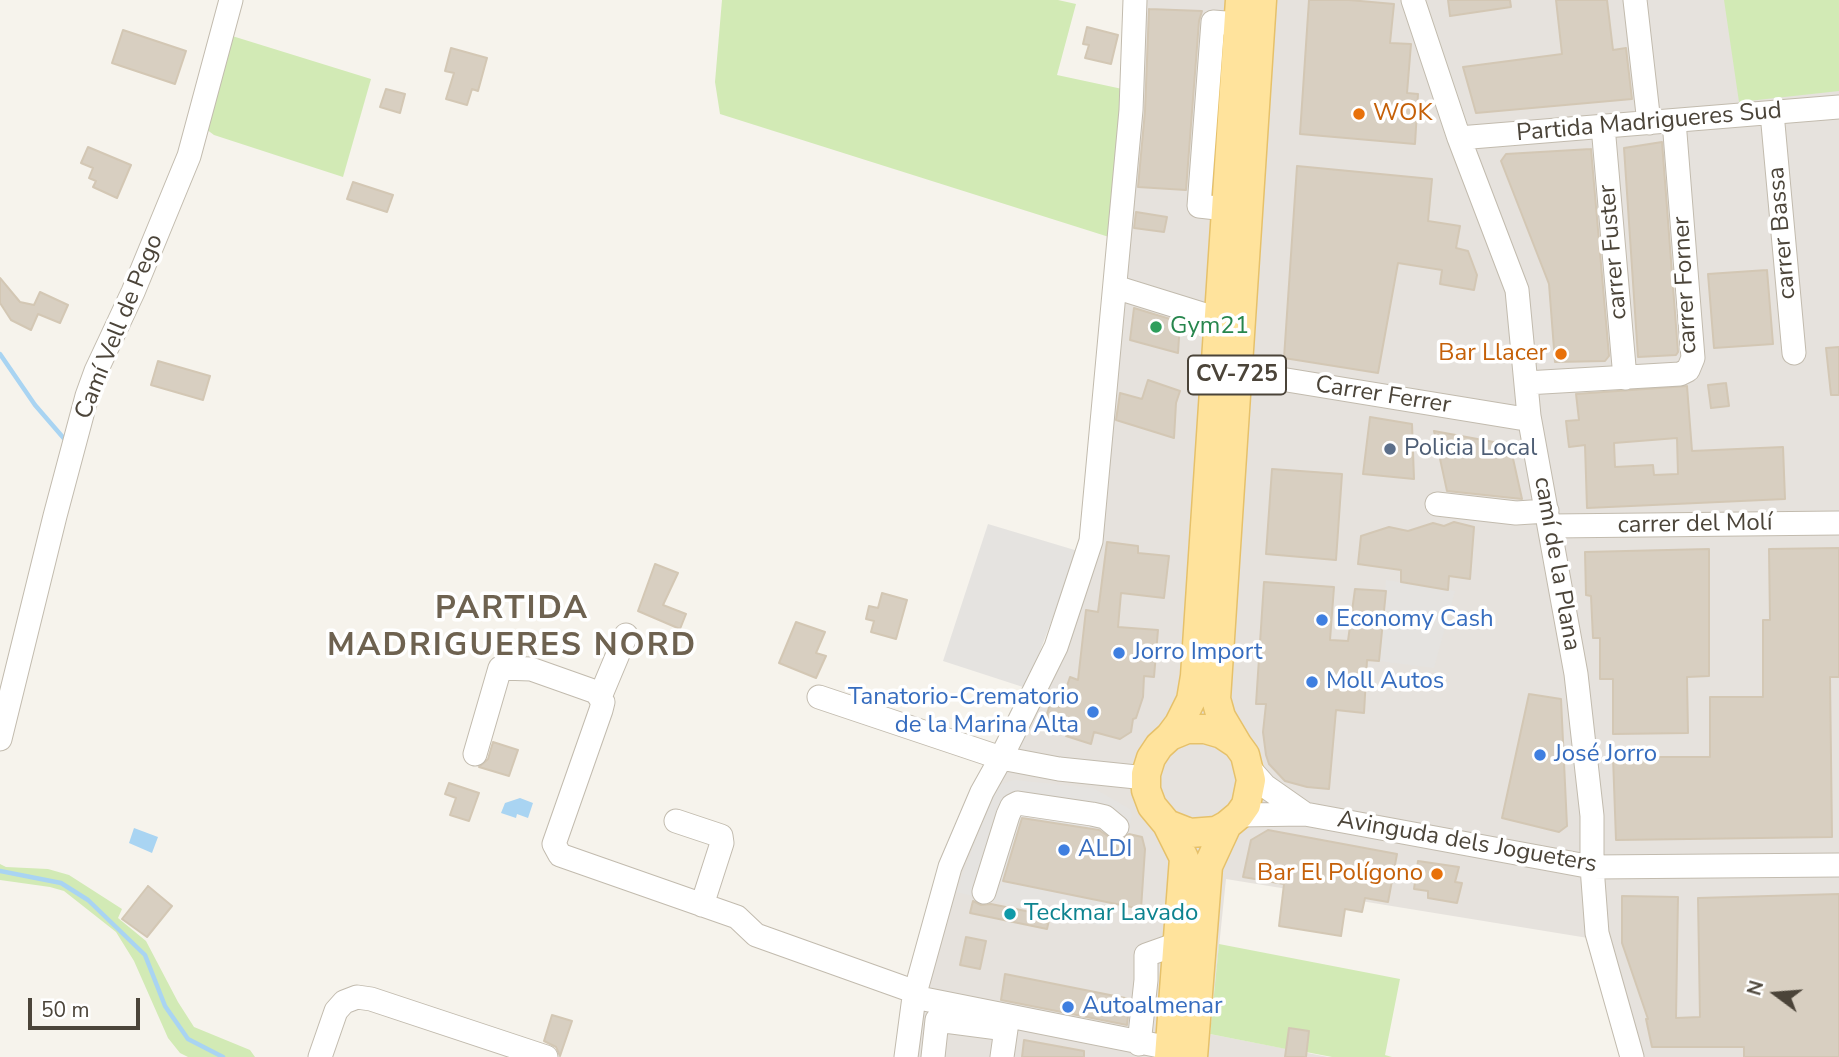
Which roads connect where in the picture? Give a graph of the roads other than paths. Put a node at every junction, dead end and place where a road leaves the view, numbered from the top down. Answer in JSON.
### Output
{"nodes":[{"id":1,"x":231,"y":0,"type":"edge"},
{"id":2,"x":1135,"y":0,"type":"edge"},
{"id":3,"x":1262,"y":0,"type":"edge"},
{"id":4,"x":1413,"y":0,"type":"edge"},
{"id":5,"x":1635,"y":0,"type":"edge"},
{"id":6,"x":1240,"y":12,"type":"edge"},
{"id":7,"x":1839,"y":107,"type":"edge"},
{"id":8,"x":1772,"y":113,"type":"junction"},
{"id":9,"x":1674,"y":121,"type":"junction"},
{"id":10,"x":1649,"y":123,"type":"junction"},
{"id":11,"x":1603,"y":126,"type":"junction"},
{"id":12,"x":1459,"y":138,"type":"junction"},
{"id":13,"x":1115,"y":287,"type":"junction"},
{"id":14,"x":1219,"y":319,"type":"junction"},
{"id":15,"x":1794,"y":353,"type":"dead end"},
{"id":16,"x":1238,"y":372,"type":"junction"},
{"id":17,"x":1625,"y":378,"type":"junction"},
{"id":18,"x":1526,"y":383,"type":"junction"},
{"id":19,"x":1529,"y":416,"type":"junction"},
{"id":20,"x":1437,"y":504,"type":"dead end"},
{"id":21,"x":1549,"y":519,"type":"junction"},
{"id":22,"x":1839,"y":523,"type":"edge"},
{"id":23,"x":626,"y":635,"type":"dead end"},
{"id":24,"x":600,"y":696,"type":"junction"},
{"id":25,"x":819,"y":696,"type":"dead end"},
{"id":26,"x":1170,"y":736,"type":"junction"},
{"id":27,"x":0,"y":739,"type":"edge"},
{"id":28,"x":475,"y":754,"type":"dead end"},
{"id":29,"x":1243,"y":756,"type":"junction"},
{"id":30,"x":1001,"y":758,"type":"junction"},
{"id":31,"x":1059,"y":769,"type":"junction"},
{"id":32,"x":1146,"y":778,"type":"junction"},
{"id":33,"x":1058,"y":809,"type":"junction"},
{"id":34,"x":1306,"y":814,"type":"junction"},
{"id":35,"x":1233,"y":820,"type":"junction"},
{"id":36,"x":676,"y":821,"type":"dead end"},
{"id":37,"x":1167,"y":824,"type":"junction"},
{"id":38,"x":1117,"y":827,"type":"dead end"},
{"id":39,"x":1839,"y":865,"type":"edge"},
{"id":40,"x":1592,"y":867,"type":"junction"},
{"id":41,"x":984,"y":892,"type":"dead end"},
{"id":42,"x":702,"y":905,"type":"junction"},
{"id":43,"x":1177,"y":944,"type":"junction"},
{"id":44,"x":914,"y":997,"type":"junction"},
{"id":45,"x":1139,"y":1044,"type":"junction"},
{"id":46,"x":1177,"y":1054,"type":"edge"},
{"id":47,"x":320,"y":1057,"type":"edge"},
{"id":48,"x":546,"y":1057,"type":"edge"},
{"id":49,"x":906,"y":1057,"type":"edge"},
{"id":50,"x":933,"y":1057,"type":"edge"},
{"id":51,"x":1002,"y":1057,"type":"edge"},
{"id":52,"x":1632,"y":1057,"type":"edge"}],
"edges":[{"from":1,"to":27,"type":"street","name":"Camí Vell de Pego"},
{"from":2,"to":13,"type":"street"},
{"from":3,"to":16,"type":"main road","number":"CV-725"},
{"from":4,"to":12,"type":"street","name":"camí de la Plana"},
{"from":5,"to":10,"type":"street"},
{"from":6,"to":14,"type":"main road","number":"CV-725"},
{"from":7,"to":8,"type":"street","name":"Partida Madrigueres Sud"},
{"from":8,"to":9,"type":"street","name":"Partida Madrigueres Sud"},
{"from":8,"to":15,"type":"street","name":"carrer Bassa"},
{"from":9,"to":10,"type":"street","name":"Partida Madrigueres Sud"},
{"from":9,"to":17,"type":"street","name":"carrer Forner"},
{"from":10,"to":11,"type":"street","name":"Partida Madrigueres Sud"},
{"from":11,"to":12,"type":"street","name":"Partida Madrigueres Sud"},
{"from":11,"to":17,"type":"street","name":"carrer Fuster"},
{"from":12,"to":18,"type":"street","name":"camí de la Plana"},
{"from":13,"to":14,"type":"street"},
{"from":13,"to":30,"type":"street"},
{"from":14,"to":26,"type":"main road","number":"CV-725"},
{"from":16,"to":19,"type":"street","name":"Carrer Ferrer"},
{"from":16,"to":29,"type":"main road","number":"CV-725"},
{"from":17,"to":18,"type":"street","name":"carrer Forner"},
{"from":18,"to":19,"type":"street","name":"camí de la Plana"},
{"from":19,"to":21,"type":"street","name":"camí de la Plana"},
{"from":20,"to":21,"type":"street","name":"carrer del Molí"},
{"from":21,"to":22,"type":"street","name":"carrer del Molí"},
{"from":21,"to":40,"type":"street","name":"camí de la Plana"},
{"from":23,"to":24,"type":"street"},
{"from":24,"to":28,"type":"street"},
{"from":24,"to":42,"type":"street"},
{"from":25,"to":30,"type":"street"},
{"from":26,"to":29,"type":"main road"},
{"from":26,"to":32,"type":"main road","number":"CV-725"},
{"from":29,"to":34,"type":"street","name":"Avinguda dels Jogueters"},
{"from":29,"to":35,"type":"main road"},
{"from":30,"to":31,"type":"street"},
{"from":30,"to":44,"type":"street"},
{"from":31,"to":32,"type":"street"},
{"from":31,"to":33,"type":"street"},
{"from":32,"to":37,"type":"main road"},
{"from":33,"to":38,"type":"street"},
{"from":33,"to":41,"type":"street"},
{"from":34,"to":35,"type":"street","name":"Avinguda dels Jogueters"},
{"from":34,"to":40,"type":"street","name":"Avinguda dels Jogueters"},
{"from":35,"to":37,"type":"main road"},
{"from":35,"to":46,"type":"main road"},
{"from":36,"to":42,"type":"street"},
{"from":37,"to":43,"type":"main road"},
{"from":39,"to":40,"type":"street","name":"Avinguda dels Jogueters"},
{"from":40,"to":52,"type":"street","name":"camí de la Plana"},
{"from":42,"to":44,"type":"street"},
{"from":43,"to":45,"type":"street"},
{"from":43,"to":46,"type":"main road"},
{"from":44,"to":45,"type":"street"},
{"from":44,"to":49,"type":"street"},
{"from":45,"to":46,"type":"street"},
{"from":47,"to":48,"type":"street"},
{"from":50,"to":51,"type":"street"}]}
